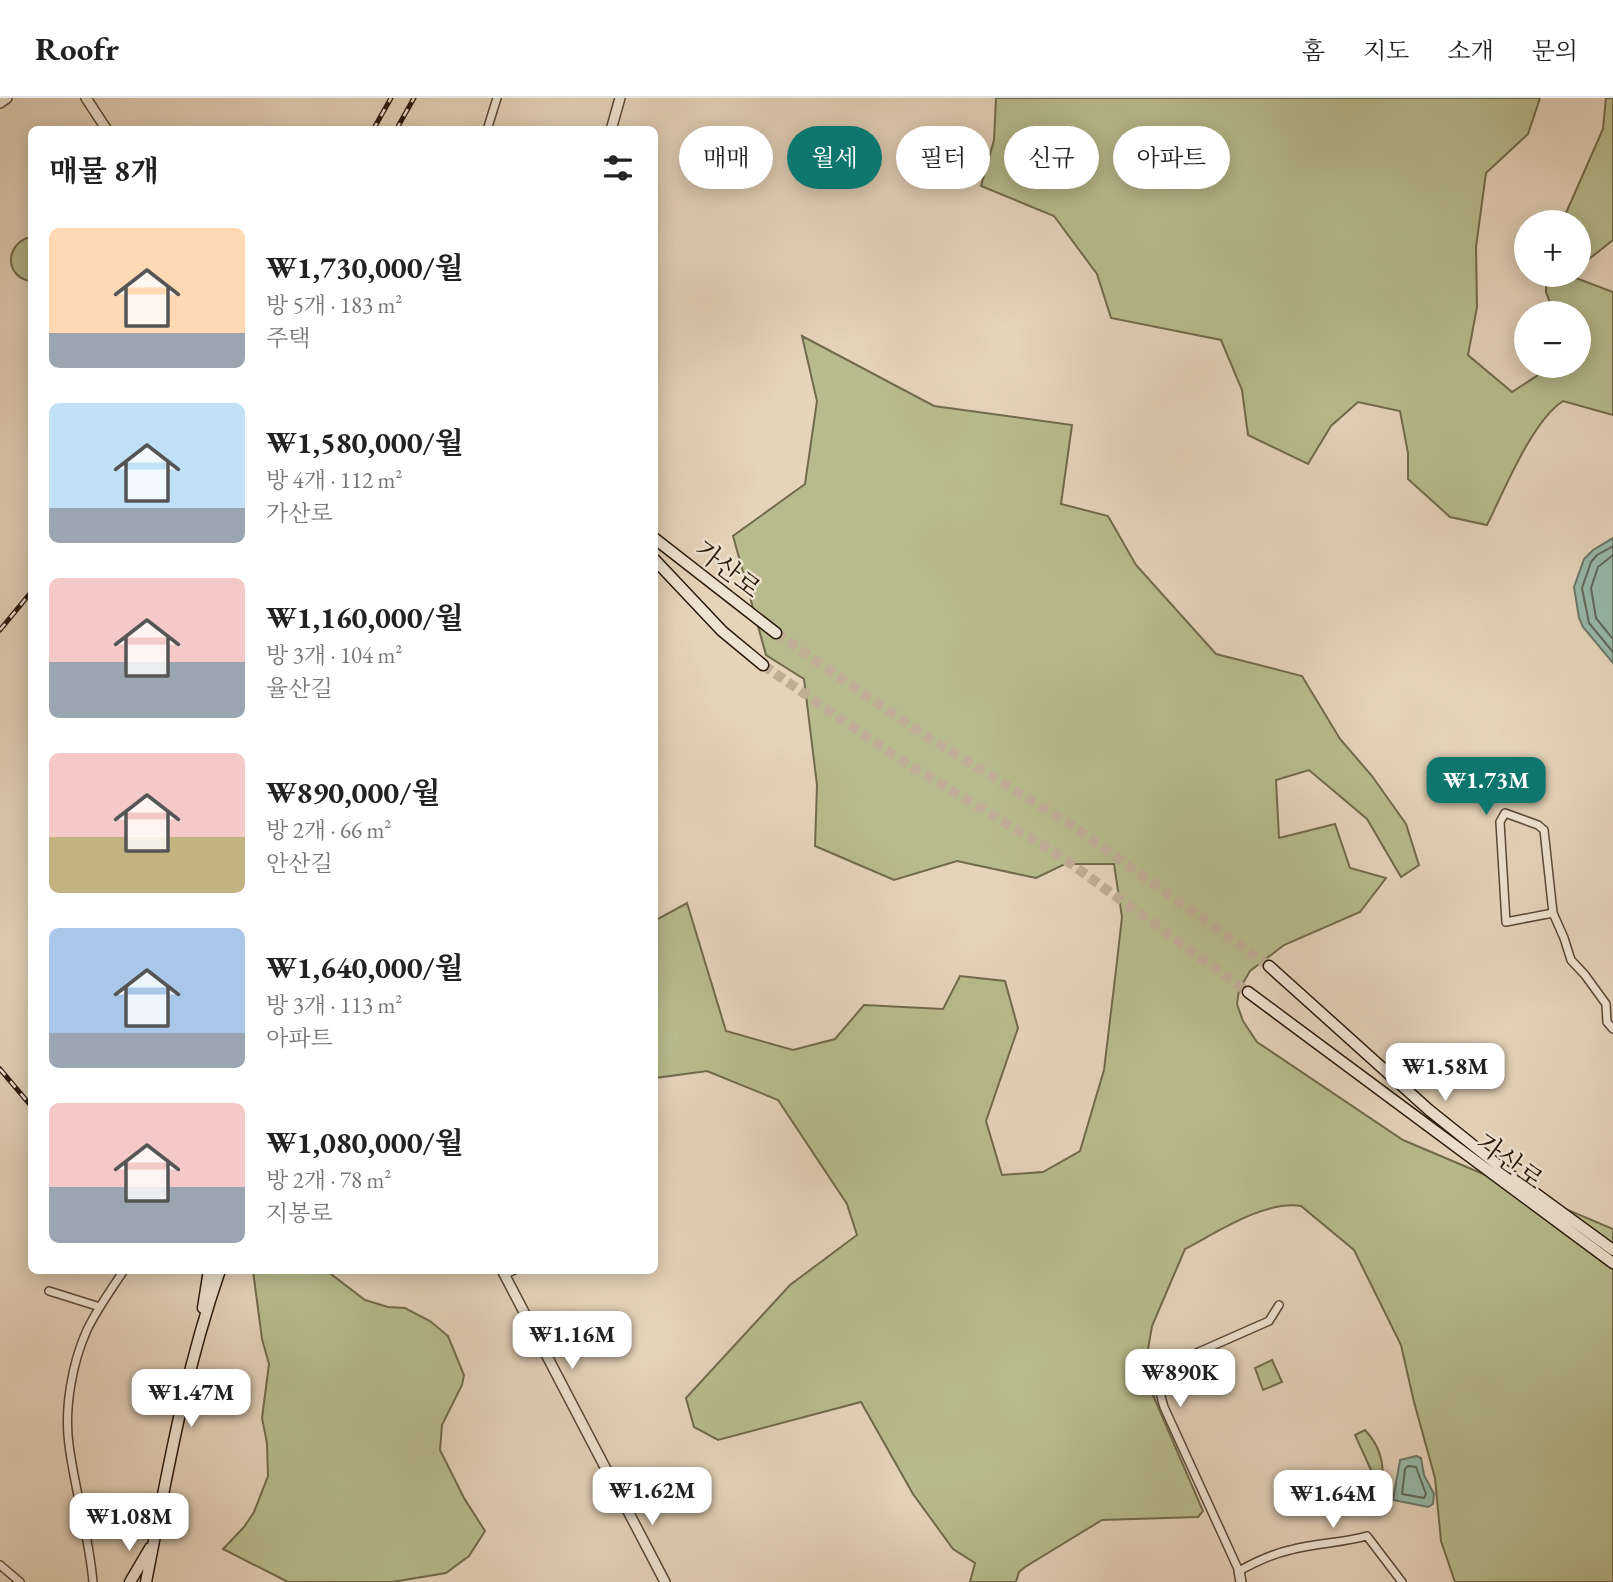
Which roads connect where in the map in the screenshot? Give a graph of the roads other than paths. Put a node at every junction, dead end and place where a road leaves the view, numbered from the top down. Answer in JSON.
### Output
{"nodes":[{"id":1,"x":7,"y":98,"type":"edge"},
{"id":2,"x":86,"y":98,"type":"edge"},
{"id":3,"x":497,"y":98,"type":"edge"},
{"id":4,"x":620,"y":98,"type":"edge"},
{"id":5,"x":0,"y":103,"type":"edge"},
{"id":6,"x":104,"y":126,"type":"edge"},
{"id":7,"x":488,"y":126,"type":"edge"},
{"id":8,"x":612,"y":126,"type":"edge"},
{"id":9,"x":658,"y":541,"type":"edge"},
{"id":10,"x":658,"y":562,"type":"edge"},
{"id":11,"x":776,"y":633,"type":"tunnel mouth"},
{"id":12,"x":763,"y":665,"type":"tunnel mouth"},
{"id":13,"x":1553,"y":914,"type":"junction"},
{"id":14,"x":1269,"y":966,"type":"tunnel mouth"},
{"id":15,"x":1248,"y":992,"type":"tunnel mouth"},
{"id":16,"x":1613,"y":1028,"type":"edge"},
{"id":17,"x":1613,"y":1250,"type":"edge"},
{"id":18,"x":1613,"y":1262,"type":"edge"},
{"id":19,"x":121,"y":1274,"type":"edge"},
{"id":20,"x":208,"y":1274,"type":"edge"},
{"id":21,"x":219,"y":1274,"type":"edge"},
{"id":22,"x":504,"y":1274,"type":"edge"},
{"id":23,"x":49,"y":1291,"type":"dead end"},
{"id":24,"x":1279,"y":1306,"type":"dead end"},
{"id":25,"x":100,"y":1307,"type":"junction"},
{"id":26,"x":201,"y":1330,"type":"junction"},
{"id":27,"x":153,"y":1541,"type":"junction"},
{"id":28,"x":0,"y":1564,"type":"edge"},
{"id":29,"x":1239,"y":1571,"type":"junction"},
{"id":30,"x":20,"y":1582,"type":"edge"},
{"id":31,"x":93,"y":1582,"type":"edge"},
{"id":32,"x":130,"y":1582,"type":"edge"},
{"id":33,"x":146,"y":1582,"type":"edge"},
{"id":34,"x":665,"y":1582,"type":"edge"},
{"id":35,"x":1241,"y":1582,"type":"edge"},
{"id":36,"x":1402,"y":1582,"type":"edge"}],
"edges":[{"from":1,"to":5,"type":"street"},
{"from":2,"to":6,"type":"street"},
{"from":3,"to":7,"type":"street"},
{"from":4,"to":8,"type":"street"},
{"from":9,"to":11,"type":"main road","name":"가산로"},
{"from":10,"to":12,"type":"main road","name":"가산로"},
{"from":13,"to":13,"type":"street"},
{"from":13,"to":16,"type":"street"},
{"from":14,"to":17,"type":"main road","name":"가산로"},
{"from":15,"to":18,"type":"main road","name":"가산로"},
{"from":19,"to":25,"type":"street"},
{"from":20,"to":26,"type":"main road"},
{"from":21,"to":26,"type":"main road"},
{"from":22,"to":34,"type":"street"},
{"from":23,"to":25,"type":"street"},
{"from":24,"to":29,"type":"street"},
{"from":25,"to":31,"type":"street"},
{"from":26,"to":27,"type":"main road"},
{"from":27,"to":32,"type":"main road"},
{"from":27,"to":33,"type":"main road"},
{"from":28,"to":30,"type":"street"},
{"from":29,"to":35,"type":"street"},
{"from":29,"to":36,"type":"street"}]}
